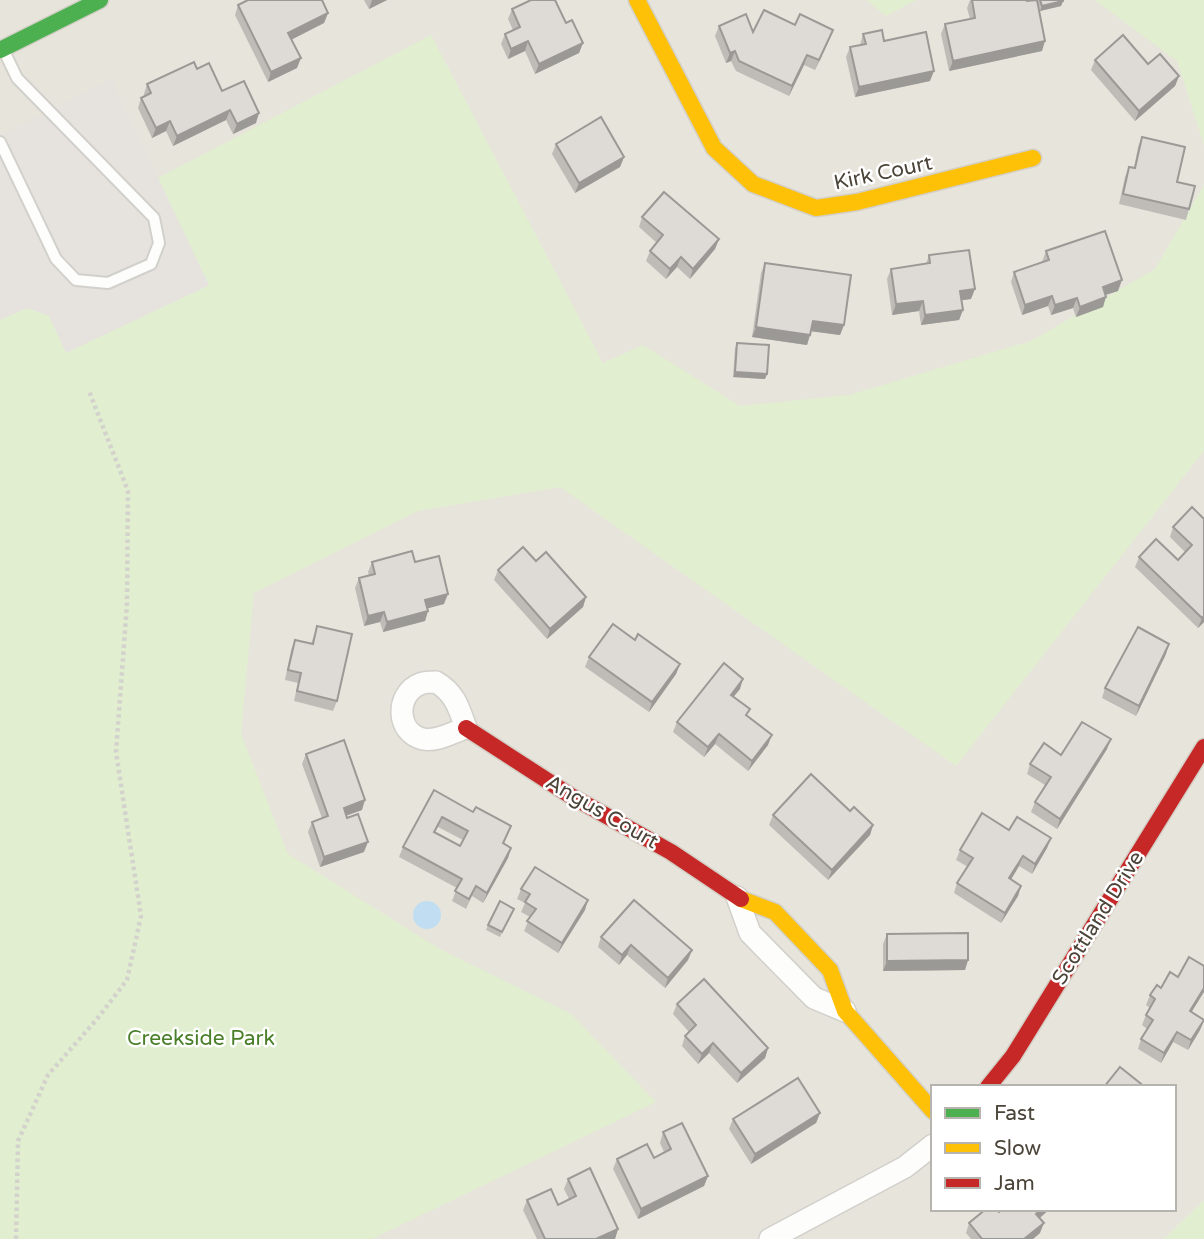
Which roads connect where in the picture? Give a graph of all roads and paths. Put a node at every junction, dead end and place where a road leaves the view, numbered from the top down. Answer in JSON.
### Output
{"nodes":[{"id":1,"x":100,"y":0,"type":"edge"},
{"id":2,"x":637,"y":0,"type":"edge"},
{"id":3,"x":1,"y":50,"type":"edge"},
{"id":4,"x":0,"y":142,"type":"edge"},
{"id":5,"x":1034,"y":158,"type":"dead end"},
{"id":6,"x":89,"y":391,"type":"dead end"},
{"id":7,"x":466,"y":728,"type":"dead end"},
{"id":8,"x":1204,"y":747,"type":"edge"},
{"id":9,"x":737,"y":897,"type":"junction"},
{"id":10,"x":845,"y":1011,"type":"junction"},
{"id":11,"x":990,"y":1085,"type":"edge"},
{"id":12,"x":931,"y":1109,"type":"edge"},
{"id":13,"x":931,"y":1147,"type":"edge"},
{"id":14,"x":16,"y":1239,"type":"edge"},
{"id":15,"x":770,"y":1239,"type":"edge"}],
"edges":[{"from":1,"to":3,"type":"street"},
{"from":2,"to":5,"type":"street","name":"Kirk Court"},
{"from":3,"to":4,"type":"lane"},
{"from":6,"to":14,"type":"path"},
{"from":7,"to":9,"type":"street","name":"Angus Court"},
{"from":8,"to":11,"type":"street","name":"Scottland Drive"},
{"from":9,"to":10,"type":"street","name":"Angus Court"},
{"from":9,"to":10,"type":"street","name":"Angus Court"},
{"from":10,"to":12,"type":"street","name":"Angus Court"},
{"from":13,"to":15,"type":"street"}]}
